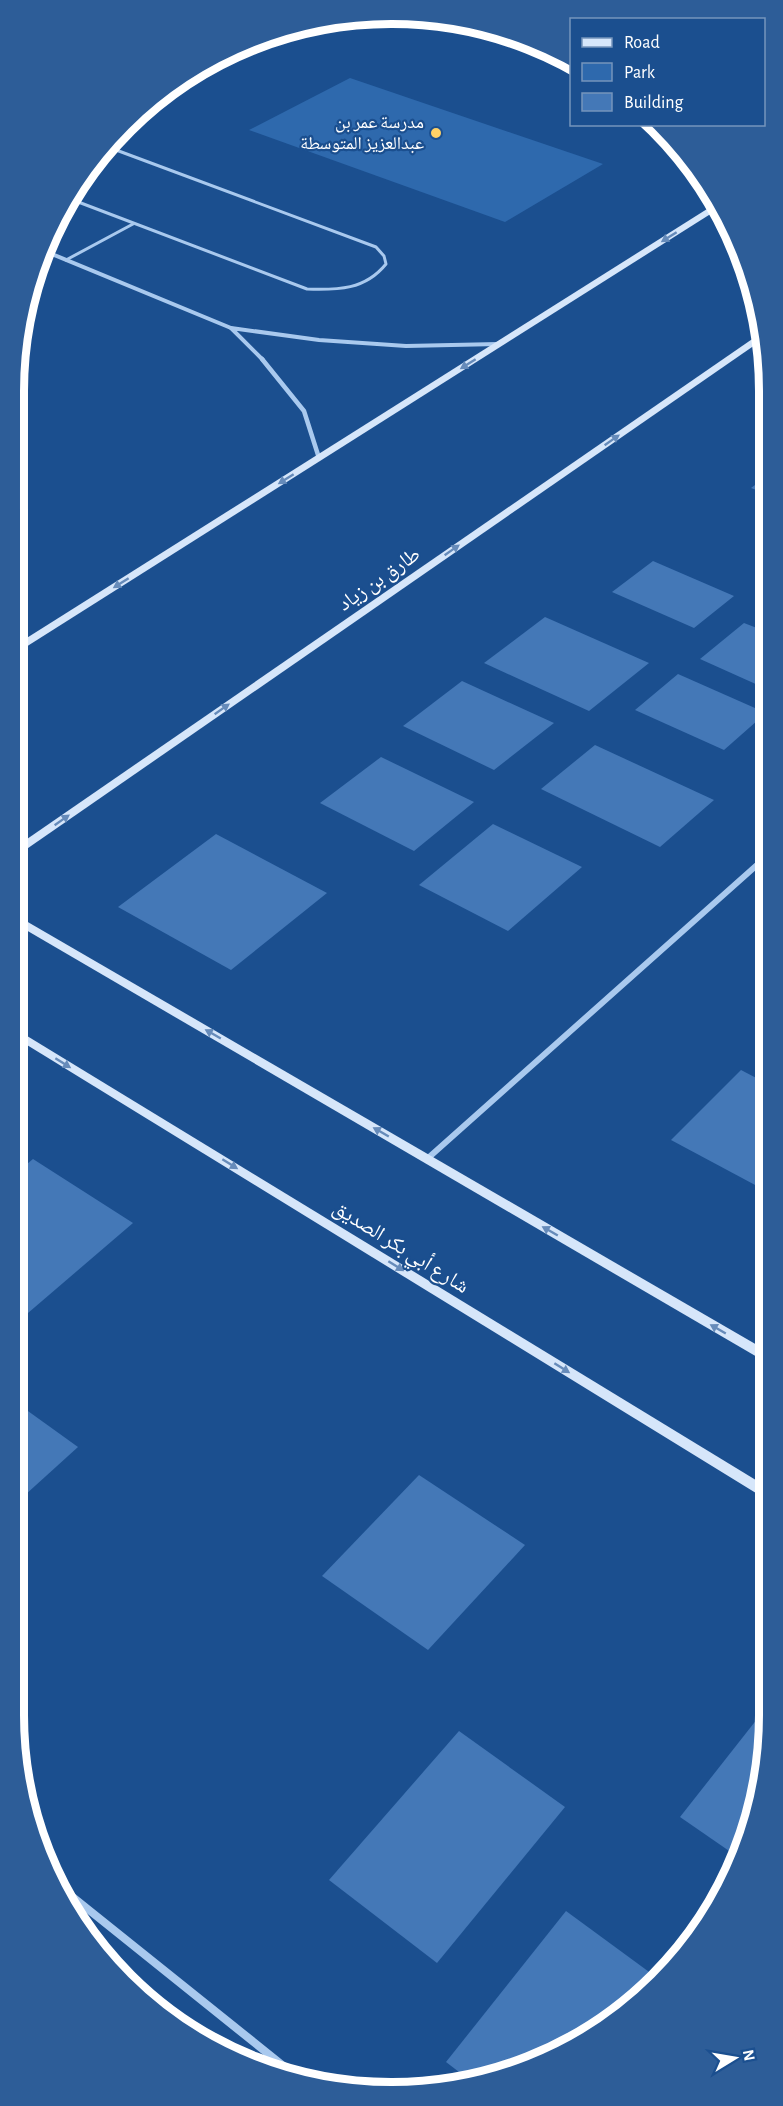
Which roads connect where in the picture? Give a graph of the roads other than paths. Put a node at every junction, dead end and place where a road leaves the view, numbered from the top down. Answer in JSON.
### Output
{"nodes":[{"id":1,"x":115,"y":149,"type":"edge"},
{"id":2,"x":77,"y":202,"type":"edge"},
{"id":3,"x":711,"y":210,"type":"edge"},
{"id":4,"x":133,"y":224,"type":"junction"},
{"id":5,"x":51,"y":254,"type":"edge"},
{"id":6,"x":66,"y":260,"type":"junction"},
{"id":7,"x":231,"y":328,"type":"junction"},
{"id":8,"x":755,"y":340,"type":"edge"},
{"id":9,"x":499,"y":344,"type":"junction"},
{"id":10,"x":319,"y":458,"type":"junction"},
{"id":11,"x":24,"y":644,"type":"edge"},
{"id":12,"x":24,"y":846,"type":"edge"},
{"id":13,"x":759,"y":863,"type":"edge"},
{"id":14,"x":24,"y":924,"type":"edge"},
{"id":15,"x":24,"y":1038,"type":"edge"},
{"id":16,"x":427,"y":1159,"type":"junction"},
{"id":17,"x":759,"y":1353,"type":"edge"},
{"id":18,"x":759,"y":1489,"type":"edge"},
{"id":19,"x":72,"y":1897,"type":"edge"},
{"id":20,"x":282,"y":2065,"type":"edge"}],
"edges":[{"from":1,"to":4,"type":"lane"},
{"from":2,"to":4,"type":"lane"},
{"from":3,"to":9,"type":"street","one_way":true},
{"from":4,"to":6,"type":"lane"},
{"from":5,"to":6,"type":"street"},
{"from":6,"to":7,"type":"street"},
{"from":7,"to":9,"type":"street"},
{"from":7,"to":10,"type":"street"},
{"from":12,"to":8,"type":"street","name":"طارق بن زياد","one_way":true},
{"from":9,"to":10,"type":"street","one_way":true},
{"from":10,"to":11,"type":"street","one_way":true},
{"from":13,"to":16,"type":"street"},
{"from":16,"to":14,"type":"street","one_way":true},
{"from":15,"to":18,"type":"street","name":"شارع أبي بكر الصديق","one_way":true},
{"from":17,"to":16,"type":"street","one_way":true},
{"from":19,"to":20,"type":"street"}]}
